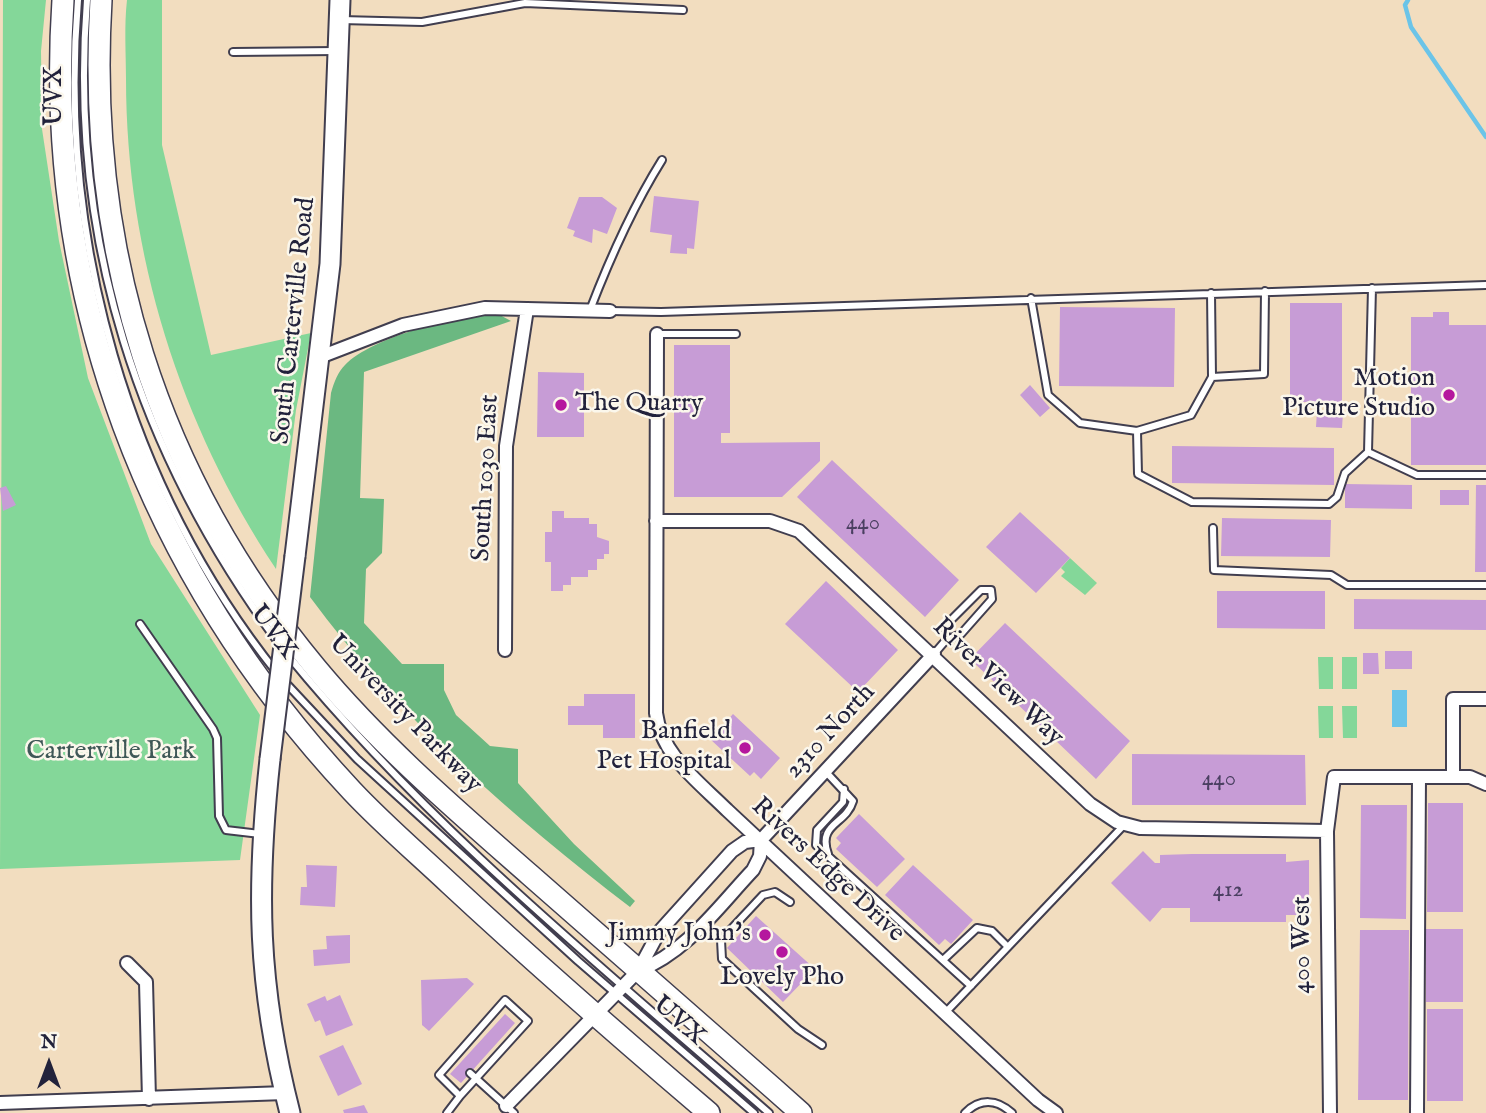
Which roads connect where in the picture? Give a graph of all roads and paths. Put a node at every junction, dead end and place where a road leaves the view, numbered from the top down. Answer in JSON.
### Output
{"nodes":[{"id":1,"x":63,"y":0,"type":"edge"},
{"id":2,"x":78,"y":0,"type":"edge"},
{"id":3,"x":87,"y":0,"type":"edge"},
{"id":4,"x":101,"y":0,"type":"edge"},
{"id":5,"x":340,"y":0,"type":"edge"},
{"id":6,"x":683,"y":10,"type":"dead end"},
{"id":7,"x":339,"y":20,"type":"junction"},
{"id":8,"x":338,"y":51,"type":"junction"},
{"id":9,"x":233,"y":52,"type":"dead end"},
{"id":10,"x":662,"y":160,"type":"dead end"},
{"id":11,"x":1486,"y":285,"type":"edge"},
{"id":12,"x":1372,"y":288,"type":"junction"},
{"id":13,"x":1265,"y":291,"type":"junction"},
{"id":14,"x":1211,"y":293,"type":"junction"},
{"id":15,"x":1031,"y":298,"type":"junction"},
{"id":16,"x":527,"y":309,"type":"junction"},
{"id":17,"x":590,"y":310,"type":"junction"},
{"id":18,"x":610,"y":311,"type":"joint"},
{"id":19,"x":657,"y":334,"type":"joint"},
{"id":20,"x":736,"y":334,"type":"dead end"},
{"id":21,"x":320,"y":357,"type":"junction"},
{"id":22,"x":1212,"y":377,"type":"junction"},
{"id":23,"x":1137,"y":431,"type":"junction"},
{"id":24,"x":1368,"y":452,"type":"junction"},
{"id":25,"x":1486,"y":475,"type":"edge"},
{"id":26,"x":656,"y":521,"type":"junction"},
{"id":27,"x":1213,"y":528,"type":"dead end"},
{"id":28,"x":1486,"y":585,"type":"edge"},
{"id":29,"x":140,"y":624,"type":"dead end"},
{"id":30,"x":946,"y":640,"type":"junction"},
{"id":31,"x":505,"y":650,"type":"dead end"},
{"id":32,"x":934,"y":654,"type":"junction"},
{"id":33,"x":1486,"y":699,"type":"edge"},
{"id":34,"x":825,"y":772,"type":"junction"},
{"id":35,"x":1419,"y":777,"type":"junction"},
{"id":36,"x":1453,"y":777,"type":"junction"},
{"id":37,"x":1486,"y":784,"type":"edge"},
{"id":38,"x":1125,"y":824,"type":"junction"},
{"id":39,"x":1326,"y":831,"type":"junction"},
{"id":40,"x":262,"y":835,"type":"junction"},
{"id":41,"x":761,"y":840,"type":"junction"},
{"id":42,"x":790,"y":902,"type":"dead end"},
{"id":43,"x":1008,"y":947,"type":"junction"},
{"id":44,"x":943,"y":960,"type":"junction"},
{"id":45,"x":127,"y":963,"type":"dead end"},
{"id":46,"x":626,"y":984,"type":"junction"},
{"id":47,"x":971,"y":986,"type":"junction"},
{"id":48,"x":945,"y":1013,"type":"junction"},
{"id":49,"x":595,"y":1016,"type":"junction"},
{"id":50,"x":487,"y":1020,"type":"junction"},
{"id":51,"x":493,"y":1026,"type":"dead end"},
{"id":52,"x":476,"y":1033,"type":"junction"},
{"id":53,"x":483,"y":1038,"type":"dead end"},
{"id":54,"x":465,"y":1045,"type":"junction"},
{"id":55,"x":822,"y":1045,"type":"dead end"},
{"id":56,"x":471,"y":1051,"type":"dead end"},
{"id":57,"x":454,"y":1058,"type":"junction"},
{"id":58,"x":460,"y":1063,"type":"dead end"},
{"id":59,"x":473,"y":1076,"type":"junction"},
{"id":60,"x":285,"y":1093,"type":"junction"},
{"id":61,"x":460,"y":1096,"type":"junction"},
{"id":62,"x":149,"y":1099,"type":"junction"},
{"id":63,"x":0,"y":1103,"type":"edge"},
{"id":64,"x":506,"y":1111,"type":"edge"},
{"id":65,"x":290,"y":1113,"type":"edge"},
{"id":66,"x":447,"y":1113,"type":"edge"},
{"id":67,"x":709,"y":1113,"type":"edge"},
{"id":68,"x":754,"y":1113,"type":"edge"},
{"id":69,"x":769,"y":1113,"type":"edge"},
{"id":70,"x":801,"y":1113,"type":"edge"},
{"id":71,"x":965,"y":1113,"type":"edge"},
{"id":72,"x":1012,"y":1113,"type":"edge"},
{"id":73,"x":1056,"y":1113,"type":"edge"},
{"id":74,"x":1330,"y":1113,"type":"edge"},
{"id":75,"x":1417,"y":1113,"type":"edge"}],
"edges":[{"from":1,"to":49,"type":"main road"},
{"from":2,"to":46,"type":"lane","name":"UVX"},
{"from":3,"to":46,"type":"lane"},
{"from":4,"to":46,"type":"main road","name":"University Parkway"},
{"from":5,"to":7,"type":"street","name":"South Carterville Road"},
{"from":6,"to":7,"type":"lane"},
{"from":7,"to":8,"type":"street","name":"South Carterville Road"},
{"from":8,"to":9,"type":"lane"},
{"from":8,"to":21,"type":"street","name":"South Carterville Road"},
{"from":10,"to":17,"type":"lane"},
{"from":11,"to":12,"type":"lane"},
{"from":12,"to":13,"type":"lane"},
{"from":12,"to":24,"type":"lane"},
{"from":13,"to":14,"type":"lane"},
{"from":13,"to":22,"type":"lane"},
{"from":14,"to":15,"type":"lane"},
{"from":14,"to":22,"type":"lane"},
{"from":15,"to":18,"type":"lane"},
{"from":15,"to":23,"type":"lane"},
{"from":16,"to":17,"type":"street"},
{"from":16,"to":21,"type":"street"},
{"from":16,"to":31,"type":"street","name":"South 1030 East"},
{"from":17,"to":18,"type":"street"},
{"from":19,"to":20,"type":"lane"},
{"from":19,"to":26,"type":"street","name":"Rivers Edge Drive"},
{"from":21,"to":40,"type":"street","name":"South Carterville Road","bridge":true},
{"from":22,"to":23,"type":"lane"},
{"from":23,"to":24,"type":"lane"},
{"from":24,"to":25,"type":"lane"},
{"from":26,"to":32,"type":"street","name":"River View Way"},
{"from":26,"to":41,"type":"street","name":"Rivers Edge Drive"},
{"from":27,"to":28,"type":"lane"},
{"from":29,"to":40,"type":"lane"},
{"from":30,"to":30,"type":"lane"},
{"from":30,"to":32,"type":"lane"},
{"from":32,"to":34,"type":"street","name":"2310 North"},
{"from":32,"to":38,"type":"street","name":"River View Way"},
{"from":33,"to":36,"type":"street"},
{"from":34,"to":41,"type":"street","name":"2310 North"},
{"from":34,"to":44,"type":"lane"},
{"from":35,"to":36,"type":"street"},
{"from":35,"to":39,"type":"street","name":"400 West"},
{"from":35,"to":75,"type":"street"},
{"from":36,"to":37,"type":"street"},
{"from":38,"to":39,"type":"street","name":"River View Way"},
{"from":38,"to":43,"type":"lane"},
{"from":39,"to":74,"type":"street","name":"400 West"},
{"from":40,"to":60,"type":"street","name":"South Carterville Road"},
{"from":41,"to":46,"type":"street","name":"2310 North"},
{"from":41,"to":46,"type":"street","name":"2310 North"},
{"from":41,"to":48,"type":"street","name":"Rivers Edge Drive"},
{"from":42,"to":55,"type":"lane"},
{"from":43,"to":44,"type":"lane"},
{"from":43,"to":47,"type":"lane"},
{"from":44,"to":47,"type":"lane"},
{"from":45,"to":62,"type":"street"},
{"from":46,"to":49,"type":"street","name":"2310 North"},
{"from":46,"to":68,"type":"lane","name":"UVX"},
{"from":46,"to":69,"type":"lane"},
{"from":46,"to":70,"type":"main road","name":"University Parkway"},
{"from":47,"to":48,"type":"lane"},
{"from":48,"to":73,"type":"street","name":"Rivers Edge Drive"},
{"from":49,"to":64,"type":"street","name":"2310 North"},
{"from":49,"to":67,"type":"main road"},
{"from":50,"to":51,"type":"lane"},
{"from":50,"to":52,"type":"lane"},
{"from":50,"to":59,"type":"lane"},
{"from":52,"to":53,"type":"lane"},
{"from":52,"to":54,"type":"lane"},
{"from":54,"to":56,"type":"lane"},
{"from":54,"to":57,"type":"lane"},
{"from":57,"to":58,"type":"lane"},
{"from":57,"to":61,"type":"lane"},
{"from":59,"to":61,"type":"lane"},
{"from":59,"to":64,"type":"lane"},
{"from":60,"to":62,"type":"street"},
{"from":60,"to":65,"type":"street","name":"South Carterville Road"},
{"from":61,"to":66,"type":"lane"},
{"from":62,"to":63,"type":"street"},
{"from":71,"to":72,"type":"lane"}]}
